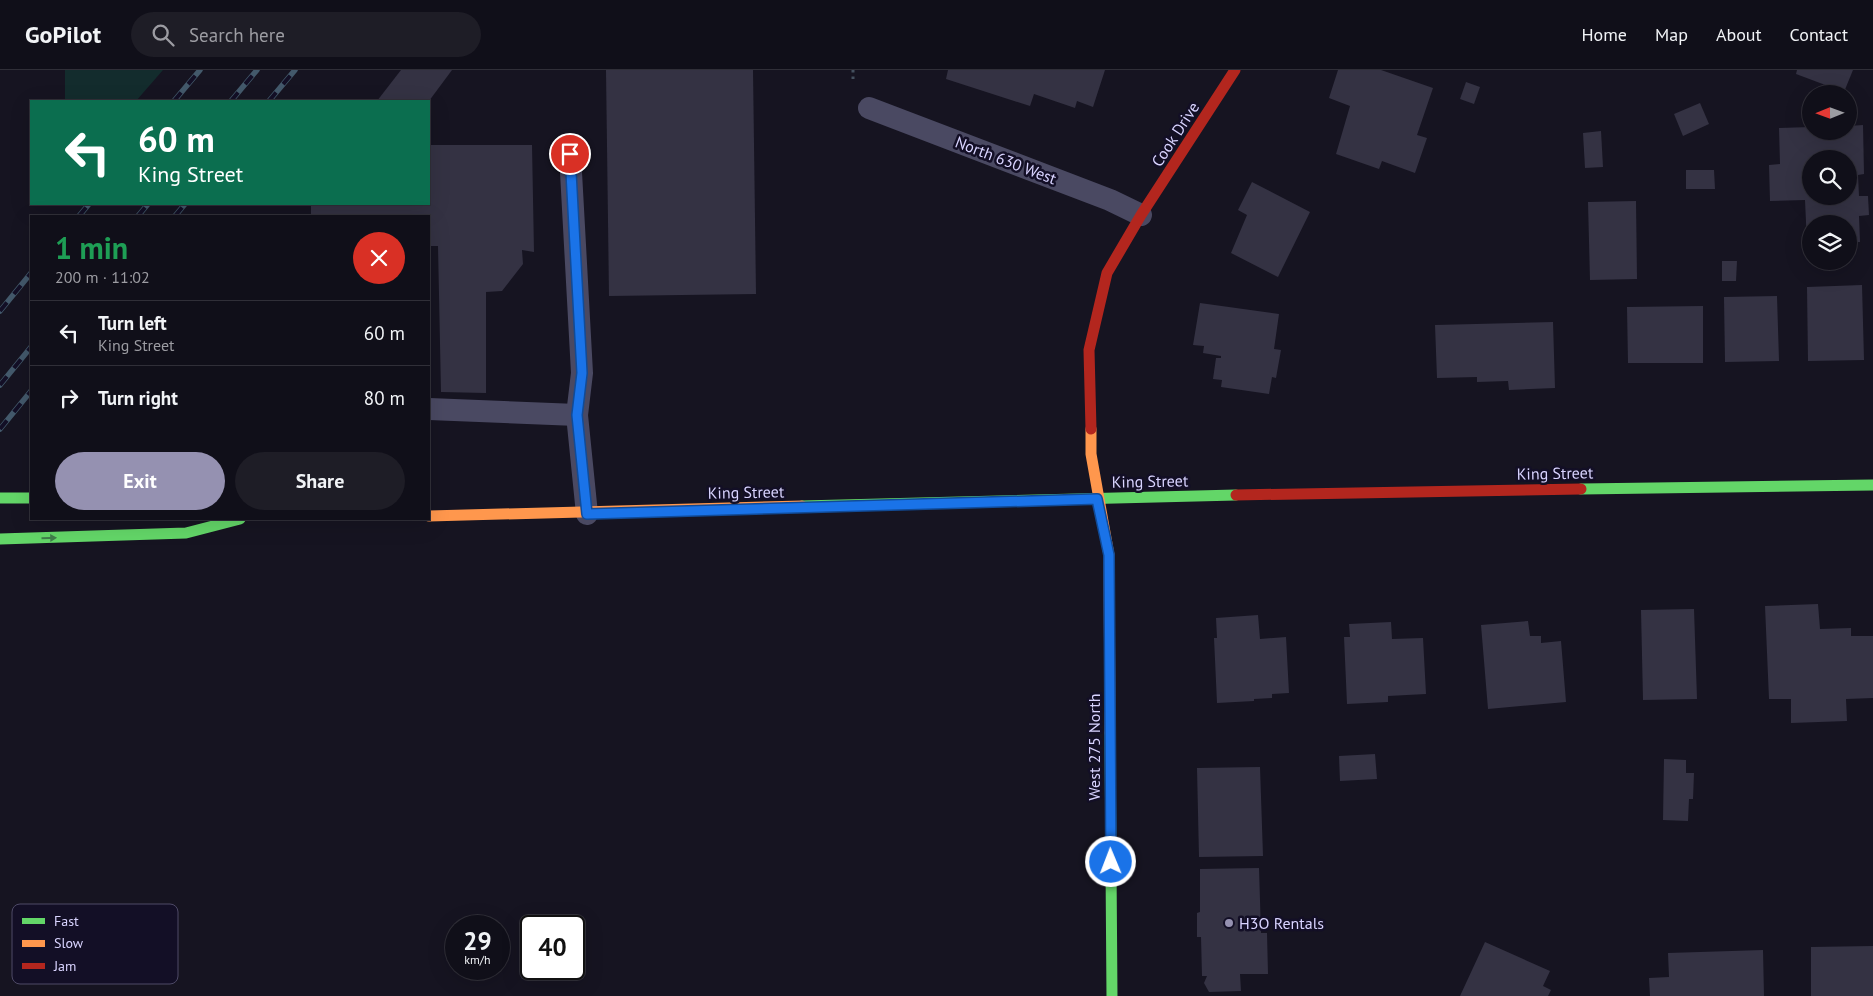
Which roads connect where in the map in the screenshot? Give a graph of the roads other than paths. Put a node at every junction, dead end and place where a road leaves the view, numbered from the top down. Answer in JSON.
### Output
{"nodes":[{"id":1,"x":1235,"y":70,"type":"edge"},
{"id":2,"x":869,"y":108,"type":"dead end"},
{"id":3,"x":570,"y":154,"type":"dead end"},
{"id":4,"x":1141,"y":215,"type":"junction"},
{"id":5,"x":430,"y":409,"type":"edge"},
{"id":6,"x":577,"y":415,"type":"junction"},
{"id":7,"x":1873,"y":485,"type":"edge"},
{"id":8,"x":0,"y":498,"type":"edge"},
{"id":9,"x":30,"y":498,"type":"edge"},
{"id":10,"x":1097,"y":499,"type":"junction"},
{"id":11,"x":587,"y":514,"type":"junction"},
{"id":12,"x":430,"y":516,"type":"edge"},
{"id":13,"x":236,"y":520,"type":"edge"},
{"id":14,"x":0,"y":540,"type":"edge"},
{"id":15,"x":1112,"y":996,"type":"edge"}],
"edges":[{"from":1,"to":4,"type":"street","name":"Cook Drive"},
{"from":2,"to":4,"type":"lane","name":"North 630 West"},
{"from":3,"to":6,"type":"lane"},
{"from":4,"to":10,"type":"street","name":"Cook Drive"},
{"from":5,"to":6,"type":"lane"},
{"from":6,"to":11,"type":"lane"},
{"from":7,"to":10,"type":"street","name":"King Street"},
{"from":8,"to":9,"type":"street"},
{"from":10,"to":11,"type":"street","name":"King Street"},
{"from":10,"to":15,"type":"street","name":"West 275 North"},
{"from":11,"to":12,"type":"street","name":"King Street"},
{"from":14,"to":13,"type":"street","one_way":true}]}
